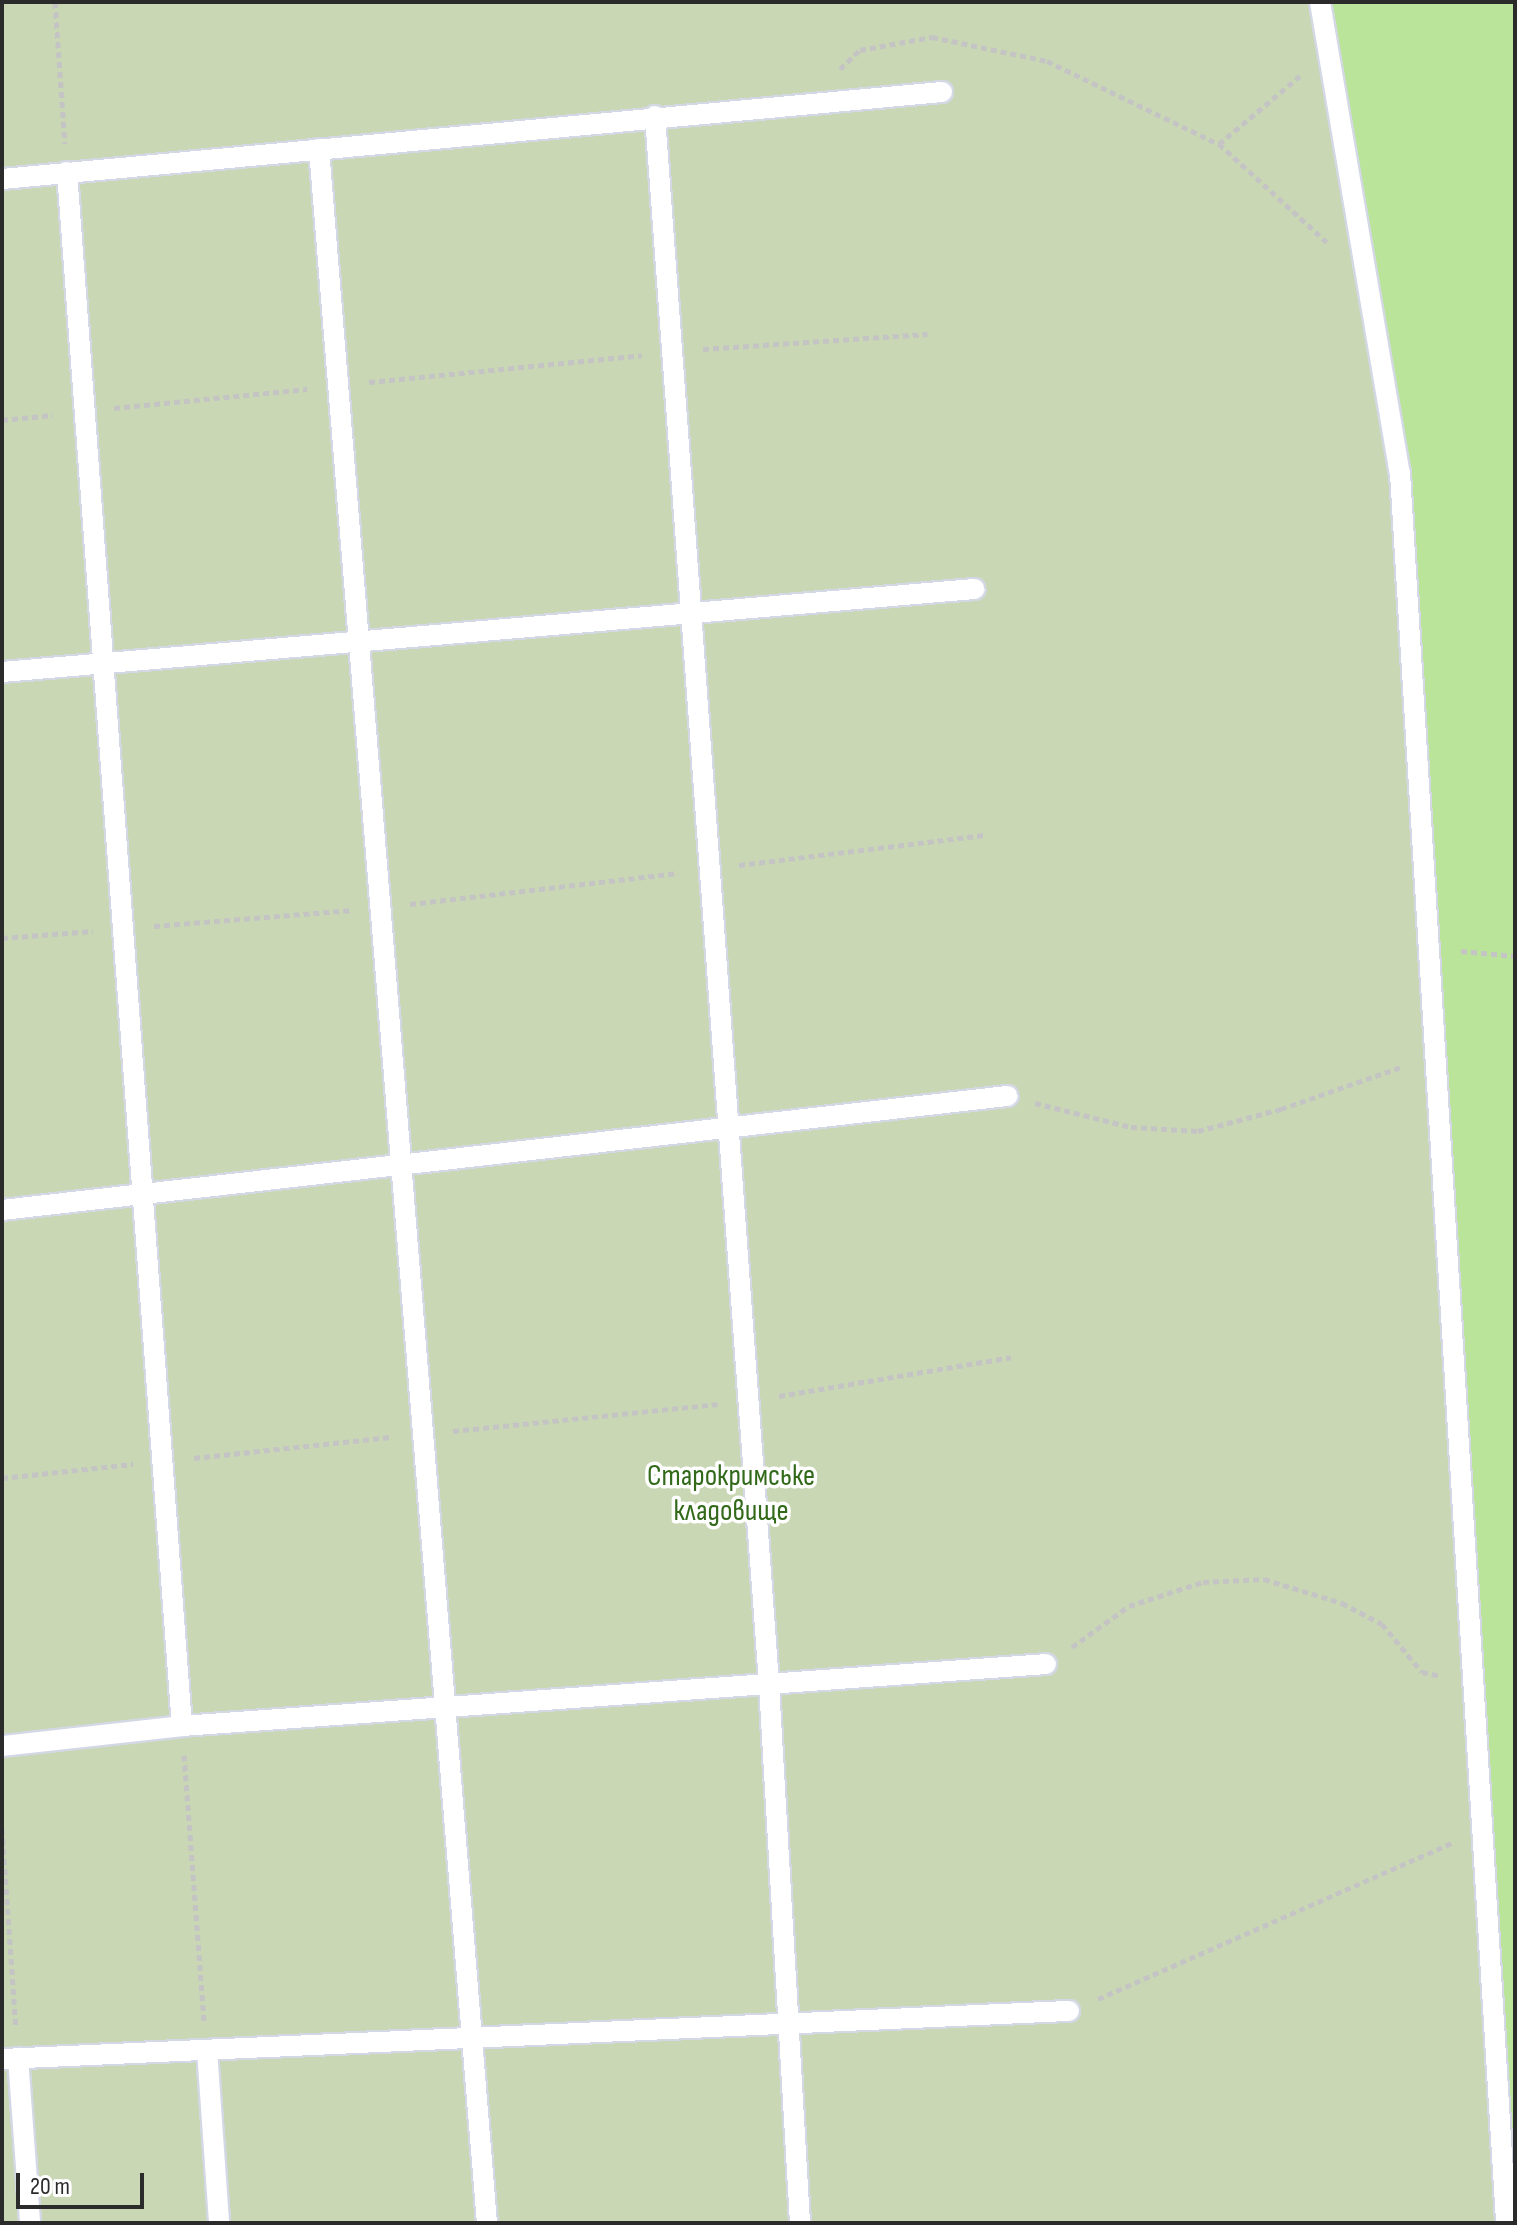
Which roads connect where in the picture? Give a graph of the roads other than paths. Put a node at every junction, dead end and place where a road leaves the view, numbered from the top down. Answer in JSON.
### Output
{"nodes":[{"id":1,"x":1320,"y":2,"type":"edge"},
{"id":2,"x":942,"y":92,"type":"dead end"},
{"id":3,"x":655,"y":116,"type":"junction"},
{"id":4,"x":319,"y":149,"type":"junction"},
{"id":5,"x":67,"y":172,"type":"junction"},
{"id":6,"x":2,"y":179,"type":"edge"},
{"id":7,"x":974,"y":589,"type":"dead end"},
{"id":8,"x":691,"y":613,"type":"junction"},
{"id":9,"x":358,"y":641,"type":"junction"},
{"id":10,"x":104,"y":663,"type":"junction"},
{"id":11,"x":2,"y":672,"type":"edge"},
{"id":12,"x":1008,"y":1096,"type":"road end"},
{"id":13,"x":728,"y":1128,"type":"junction"},
{"id":14,"x":401,"y":1164,"type":"junction"},
{"id":15,"x":143,"y":1194,"type":"junction"},
{"id":16,"x":2,"y":1210,"type":"edge"},
{"id":17,"x":1046,"y":1664,"type":"road end"},
{"id":18,"x":769,"y":1685,"type":"junction"},
{"id":19,"x":445,"y":1707,"type":"junction"},
{"id":20,"x":182,"y":1726,"type":"junction"},
{"id":21,"x":2,"y":1746,"type":"edge"},
{"id":22,"x":1069,"y":2011,"type":"road end"},
{"id":23,"x":788,"y":2023,"type":"junction"},
{"id":24,"x":472,"y":2038,"type":"junction"},
{"id":25,"x":207,"y":2050,"type":"junction"},
{"id":26,"x":10,"y":2059,"type":"edge"},
{"id":27,"x":30,"y":2223,"type":"edge"},
{"id":28,"x":219,"y":2223,"type":"edge"},
{"id":29,"x":487,"y":2223,"type":"edge"},
{"id":30,"x":800,"y":2223,"type":"edge"},
{"id":31,"x":1506,"y":2223,"type":"edge"}],
"edges":[{"from":1,"to":31,"type":"lane"},
{"from":2,"to":3,"type":"lane"},
{"from":3,"to":4,"type":"lane"},
{"from":3,"to":8,"type":"lane"},
{"from":4,"to":5,"type":"lane"},
{"from":4,"to":9,"type":"lane"},
{"from":5,"to":6,"type":"lane"},
{"from":5,"to":10,"type":"lane"},
{"from":7,"to":8,"type":"lane"},
{"from":8,"to":9,"type":"lane"},
{"from":8,"to":13,"type":"lane"},
{"from":9,"to":10,"type":"lane"},
{"from":9,"to":14,"type":"lane"},
{"from":10,"to":11,"type":"lane"},
{"from":10,"to":15,"type":"lane"},
{"from":12,"to":13,"type":"lane"},
{"from":13,"to":14,"type":"lane"},
{"from":13,"to":18,"type":"lane"},
{"from":14,"to":15,"type":"lane"},
{"from":14,"to":19,"type":"lane"},
{"from":15,"to":16,"type":"lane"},
{"from":15,"to":20,"type":"lane"},
{"from":17,"to":18,"type":"lane"},
{"from":18,"to":19,"type":"lane"},
{"from":18,"to":23,"type":"lane"},
{"from":19,"to":20,"type":"lane"},
{"from":19,"to":24,"type":"lane"},
{"from":20,"to":21,"type":"lane"},
{"from":22,"to":23,"type":"lane"},
{"from":23,"to":24,"type":"lane"},
{"from":23,"to":30,"type":"lane"},
{"from":24,"to":25,"type":"lane"},
{"from":24,"to":29,"type":"lane"},
{"from":25,"to":26,"type":"lane"},
{"from":25,"to":28,"type":"lane"},
{"from":26,"to":27,"type":"lane"}]}
